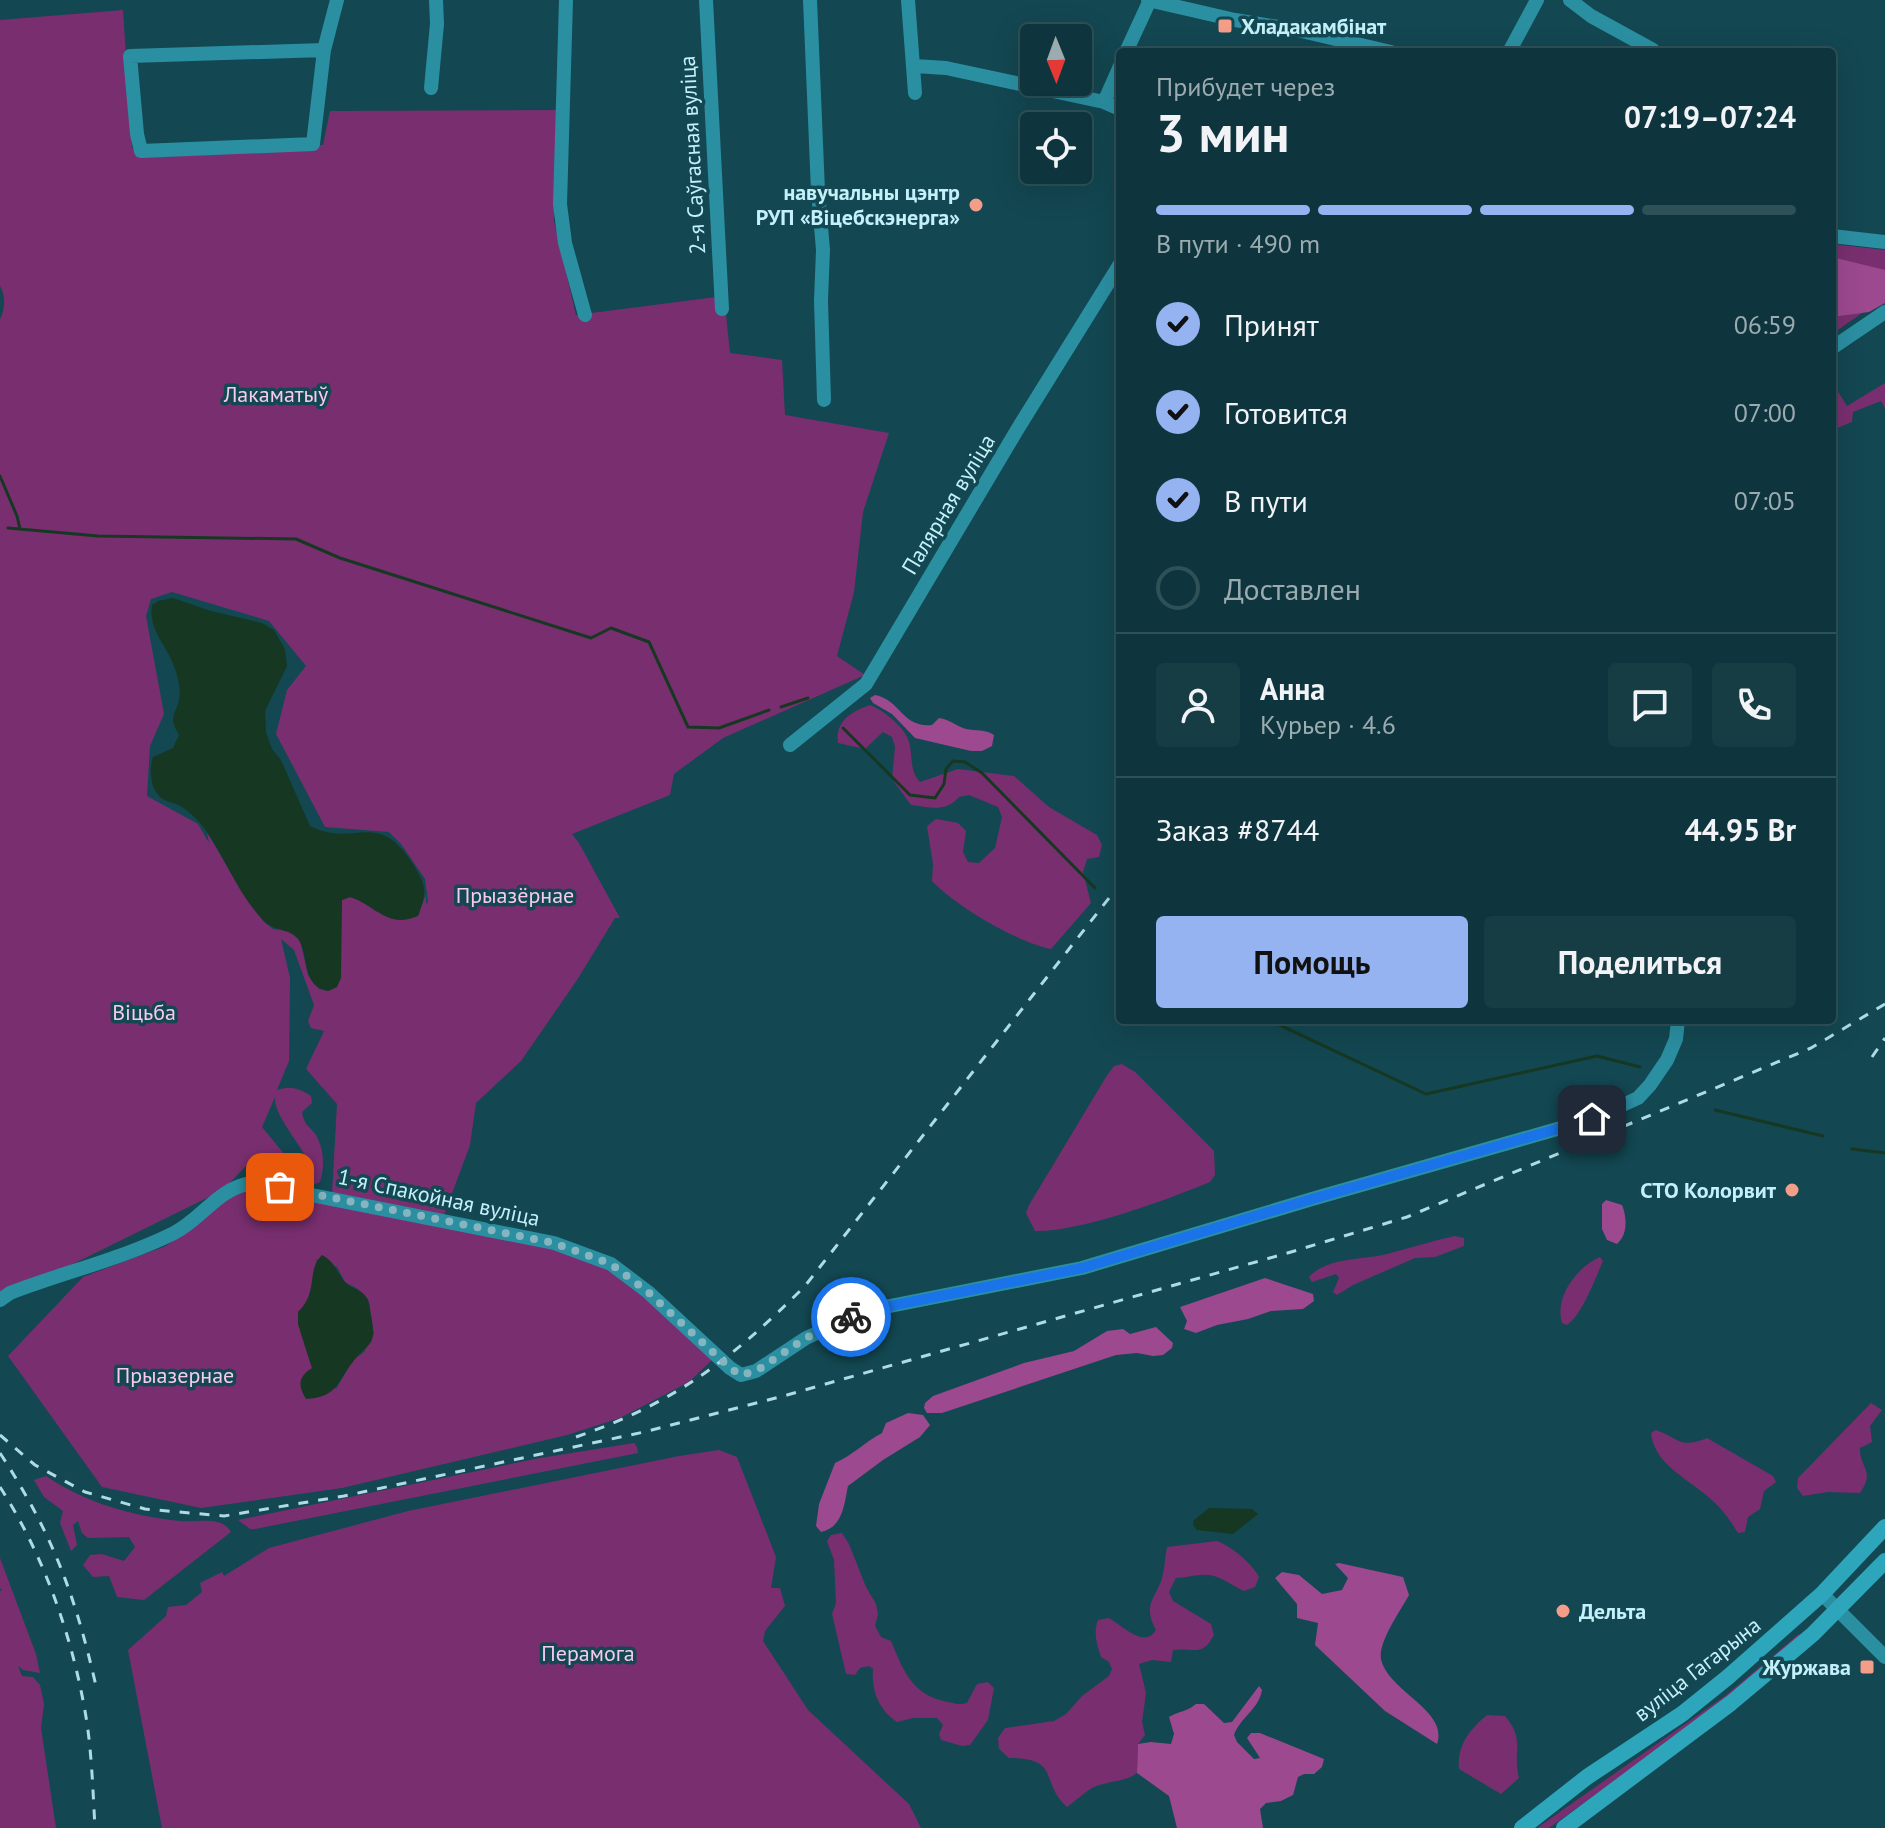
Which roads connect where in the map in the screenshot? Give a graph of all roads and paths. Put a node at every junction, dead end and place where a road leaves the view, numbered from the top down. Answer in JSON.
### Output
{"nodes":[{"id":1,"x":337,"y":0,"type":"edge"},
{"id":2,"x":436,"y":0,"type":"edge"},
{"id":3,"x":566,"y":0,"type":"edge"},
{"id":4,"x":706,"y":0,"type":"edge"},
{"id":5,"x":810,"y":0,"type":"edge"},
{"id":6,"x":908,"y":0,"type":"edge"},
{"id":7,"x":1149,"y":0,"type":"edge"},
{"id":8,"x":1537,"y":0,"type":"edge"},
{"id":9,"x":1570,"y":0,"type":"edge"},
{"id":10,"x":1128,"y":48,"type":"edge"},
{"id":11,"x":1374,"y":48,"type":"edge"},
{"id":12,"x":1511,"y":48,"type":"edge"},
{"id":13,"x":1649,"y":48,"type":"edge"},
{"id":14,"x":324,"y":50,"type":"junction"},
{"id":15,"x":915,"y":66,"type":"junction"},
{"id":16,"x":1116,"y":75,"type":"edge"},
{"id":17,"x":431,"y":88,"type":"dead end"},
{"id":18,"x":915,"y":93,"type":"dead end"},
{"id":19,"x":1104,"y":102,"type":"junction"},
{"id":20,"x":1116,"y":107,"type":"edge"},
{"id":21,"x":1836,"y":236,"type":"edge"},
{"id":22,"x":1885,"y":242,"type":"edge"},
{"id":23,"x":1116,"y":270,"type":"edge"},
{"id":24,"x":722,"y":309,"type":"dead end"},
{"id":25,"x":1885,"y":312,"type":"edge"},
{"id":26,"x":585,"y":315,"type":"dead end"},
{"id":27,"x":1836,"y":345,"type":"edge"},
{"id":28,"x":824,"y":400,"type":"dead end"},
{"id":29,"x":790,"y":745,"type":"dead end"},
{"id":30,"x":1678,"y":1024,"type":"edge"},
{"id":31,"x":0,"y":1300,"type":"edge"},
{"id":32,"x":1885,"y":1527,"type":"edge"},
{"id":33,"x":1885,"y":1561,"type":"edge"},
{"id":34,"x":1822,"y":1594,"type":"junction"},
{"id":35,"x":1837,"y":1609,"type":"junction"},
{"id":36,"x":1885,"y":1657,"type":"edge"},
{"id":37,"x":1522,"y":1828,"type":"edge"},
{"id":38,"x":1564,"y":1828,"type":"edge"}],
"edges":[{"from":1,"to":14,"type":"street"},
{"from":2,"to":17,"type":"street"},
{"from":3,"to":26,"type":"street"},
{"from":4,"to":24,"type":"street","name":"2-я Саўгасная вуліца"},
{"from":5,"to":28,"type":"street"},
{"from":6,"to":15,"type":"street"},
{"from":7,"to":10,"type":"street"},
{"from":7,"to":11,"type":"street"},
{"from":8,"to":12,"type":"street"},
{"from":9,"to":13,"type":"street"},
{"from":14,"to":14,"type":"street"},
{"from":15,"to":18,"type":"street"},
{"from":15,"to":19,"type":"street"},
{"from":16,"to":19,"type":"street"},
{"from":19,"to":20,"type":"street"},
{"from":21,"to":22,"type":"street"},
{"from":23,"to":29,"type":"street","name":"Палярная вуліца"},
{"from":25,"to":27,"type":"street"},
{"from":30,"to":31,"type":"street","name":"1-я Спакойная вуліца"},
{"from":32,"to":34,"type":"main road","name":"вуліца Гагарына"},
{"from":33,"to":35,"type":"main road","name":"вуліца Гагарына"},
{"from":34,"to":35,"type":"street"},
{"from":34,"to":37,"type":"main road","name":"вуліца Гагарына"},
{"from":35,"to":36,"type":"street"},
{"from":35,"to":38,"type":"main road","name":"вуліца Гагарына"}]}
